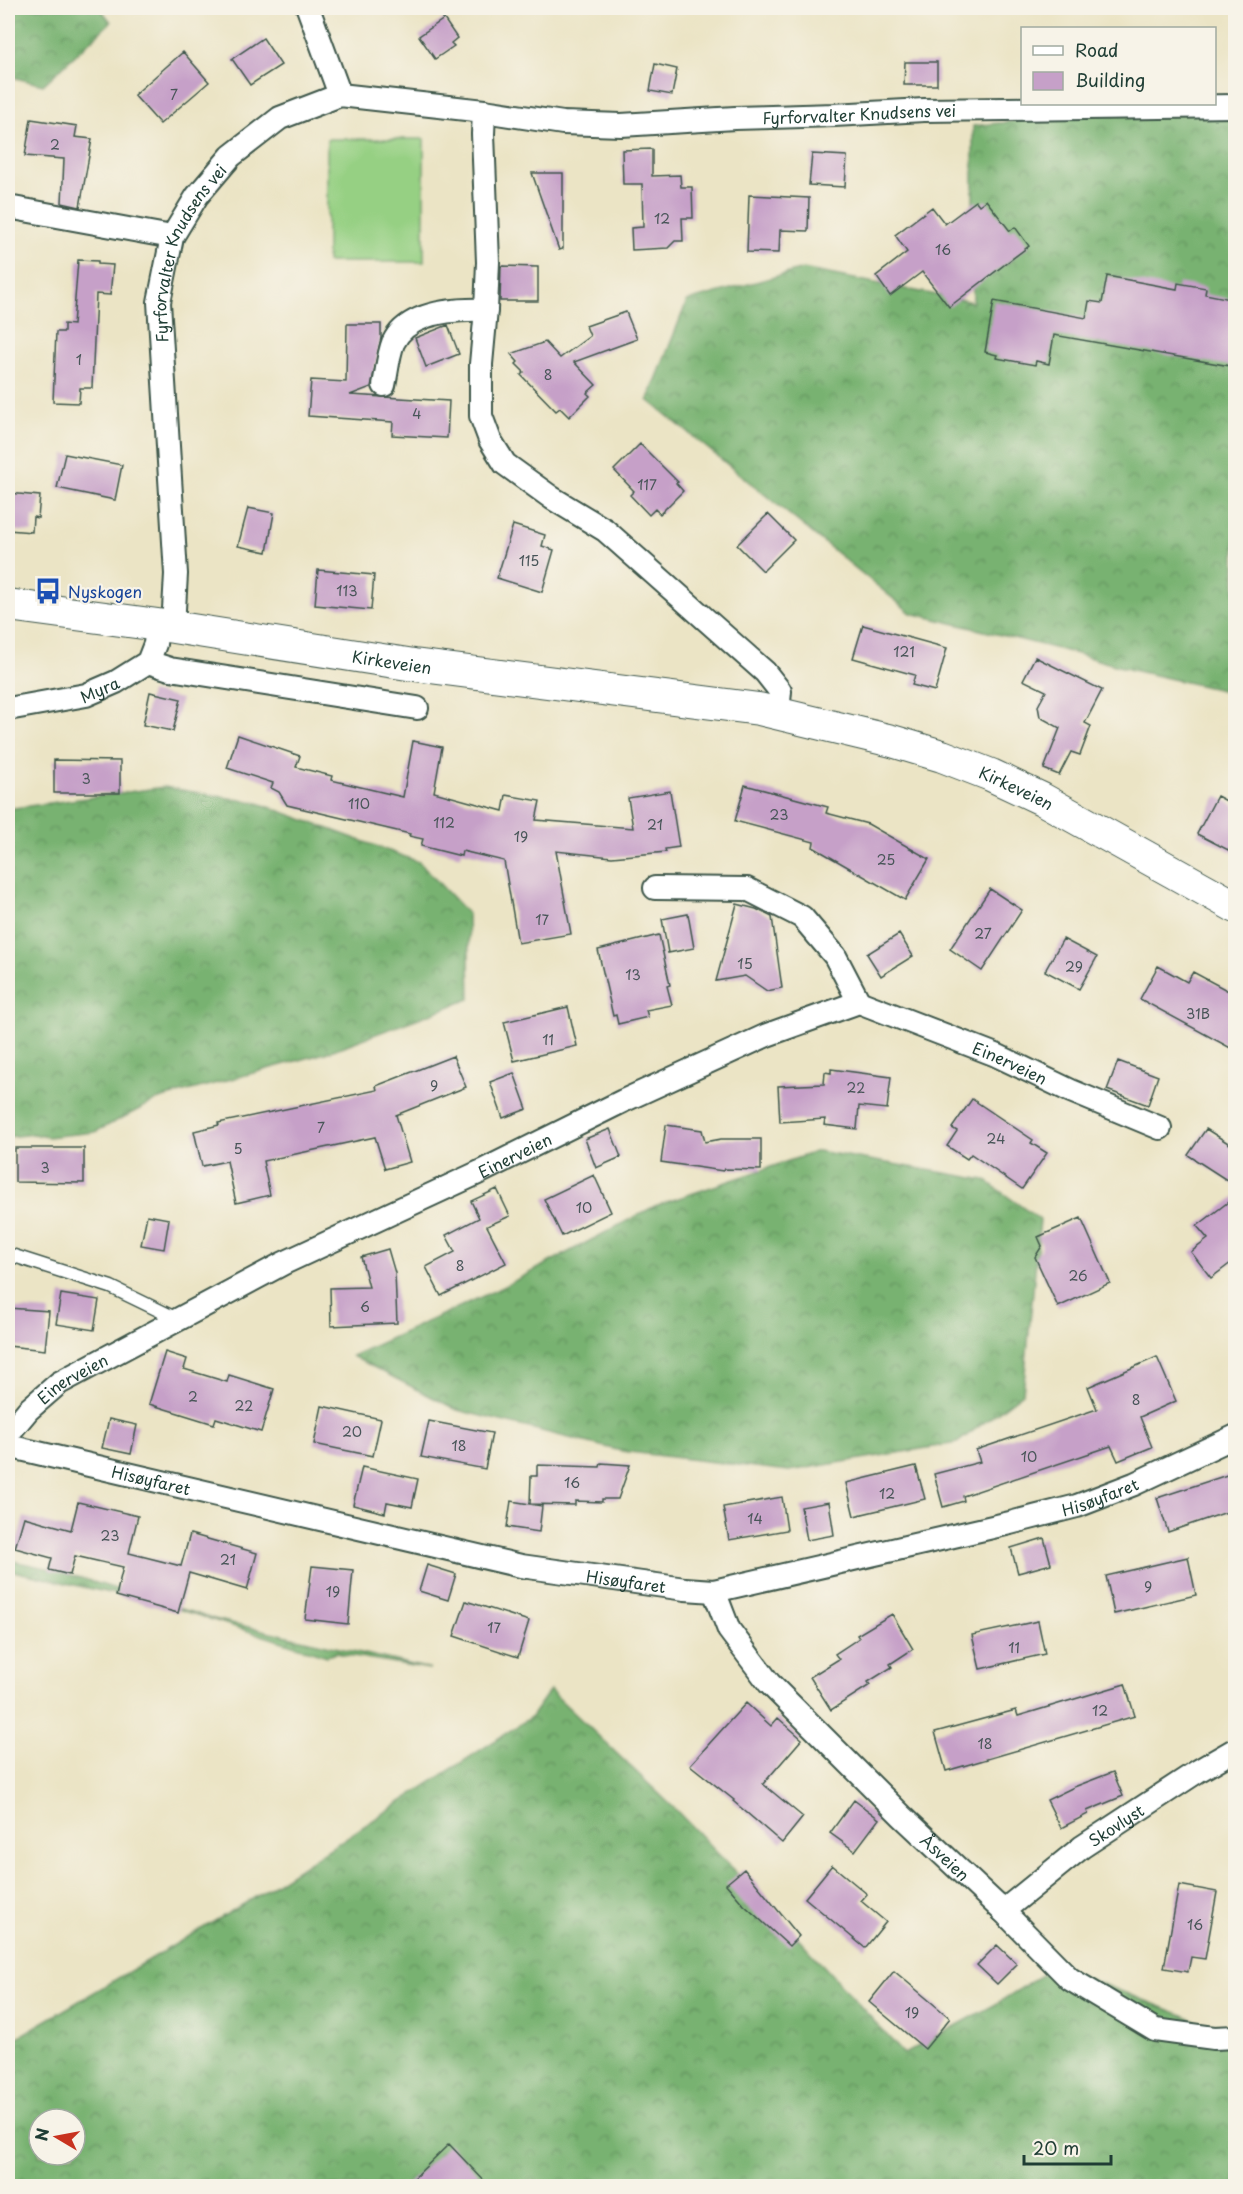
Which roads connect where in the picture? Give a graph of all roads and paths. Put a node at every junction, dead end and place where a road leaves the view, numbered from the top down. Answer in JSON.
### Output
{"nodes":[{"id":1,"x":308,"y":8,"type":"edge"},
{"id":2,"x":340,"y":95,"type":"junction"},
{"id":3,"x":1236,"y":106,"type":"edge"},
{"id":4,"x":484,"y":111,"type":"junction"},
{"id":5,"x":8,"y":207,"type":"edge"},
{"id":6,"x":172,"y":237,"type":"junction"},
{"id":7,"x":486,"y":310,"type":"junction"},
{"id":8,"x":384,"y":385,"type":"dead end"},
{"id":9,"x":8,"y":605,"type":"edge"},
{"id":10,"x":165,"y":626,"type":"junction"},
{"id":11,"x":148,"y":662,"type":"junction"},
{"id":12,"x":417,"y":708,"type":"dead end"},
{"id":13,"x":8,"y":710,"type":"edge"},
{"id":14,"x":778,"y":713,"type":"junction"},
{"id":15,"x":656,"y":888,"type":"dead end"},
{"id":16,"x":1236,"y":907,"type":"edge"},
{"id":17,"x":858,"y":1002,"type":"junction"},
{"id":18,"x":1160,"y":1128,"type":"dead end"},
{"id":19,"x":8,"y":1254,"type":"edge"},
{"id":20,"x":177,"y":1319,"type":"junction"},
{"id":21,"x":8,"y":1434,"type":"edge"},
{"id":22,"x":1236,"y":1436,"type":"edge"},
{"id":23,"x":8,"y":1446,"type":"edge"},
{"id":24,"x":714,"y":1591,"type":"junction"},
{"id":25,"x":1236,"y":1749,"type":"edge"},
{"id":26,"x":1003,"y":1911,"type":"junction"},
{"id":27,"x":1236,"y":2037,"type":"edge"}],
"edges":[{"from":1,"to":2,"type":"street"},
{"from":2,"to":4,"type":"street","name":"Fyrforvalter Knudsens vei"},
{"from":2,"to":6,"type":"street","name":"Fyrforvalter Knudsens vei"},
{"from":3,"to":4,"type":"street","name":"Fyrforvalter Knudsens vei"},
{"from":4,"to":7,"type":"street"},
{"from":5,"to":6,"type":"street"},
{"from":6,"to":10,"type":"street","name":"Fyrforvalter Knudsens vei"},
{"from":7,"to":8,"type":"street"},
{"from":7,"to":14,"type":"street"},
{"from":9,"to":10,"type":"main road","name":"Kirkeveien"},
{"from":10,"to":11,"type":"street"},
{"from":10,"to":14,"type":"main road","name":"Kirkeveien"},
{"from":11,"to":12,"type":"street"},
{"from":11,"to":13,"type":"street","name":"Myra"},
{"from":14,"to":16,"type":"main road","name":"Kirkeveien"},
{"from":15,"to":17,"type":"street"},
{"from":17,"to":18,"type":"street","name":"Einerveien"},
{"from":17,"to":20,"type":"street","name":"Einerveien"},
{"from":19,"to":20,"type":"lane"},
{"from":20,"to":21,"type":"street","name":"Einerveien"},
{"from":22,"to":24,"type":"street","name":"Hisøyfaret"},
{"from":23,"to":24,"type":"street","name":"Hisøyfaret"},
{"from":24,"to":26,"type":"street","name":"Åsveien"},
{"from":25,"to":26,"type":"street","name":"Skovlyst"},
{"from":26,"to":27,"type":"street","name":"Åsveien"}]}
